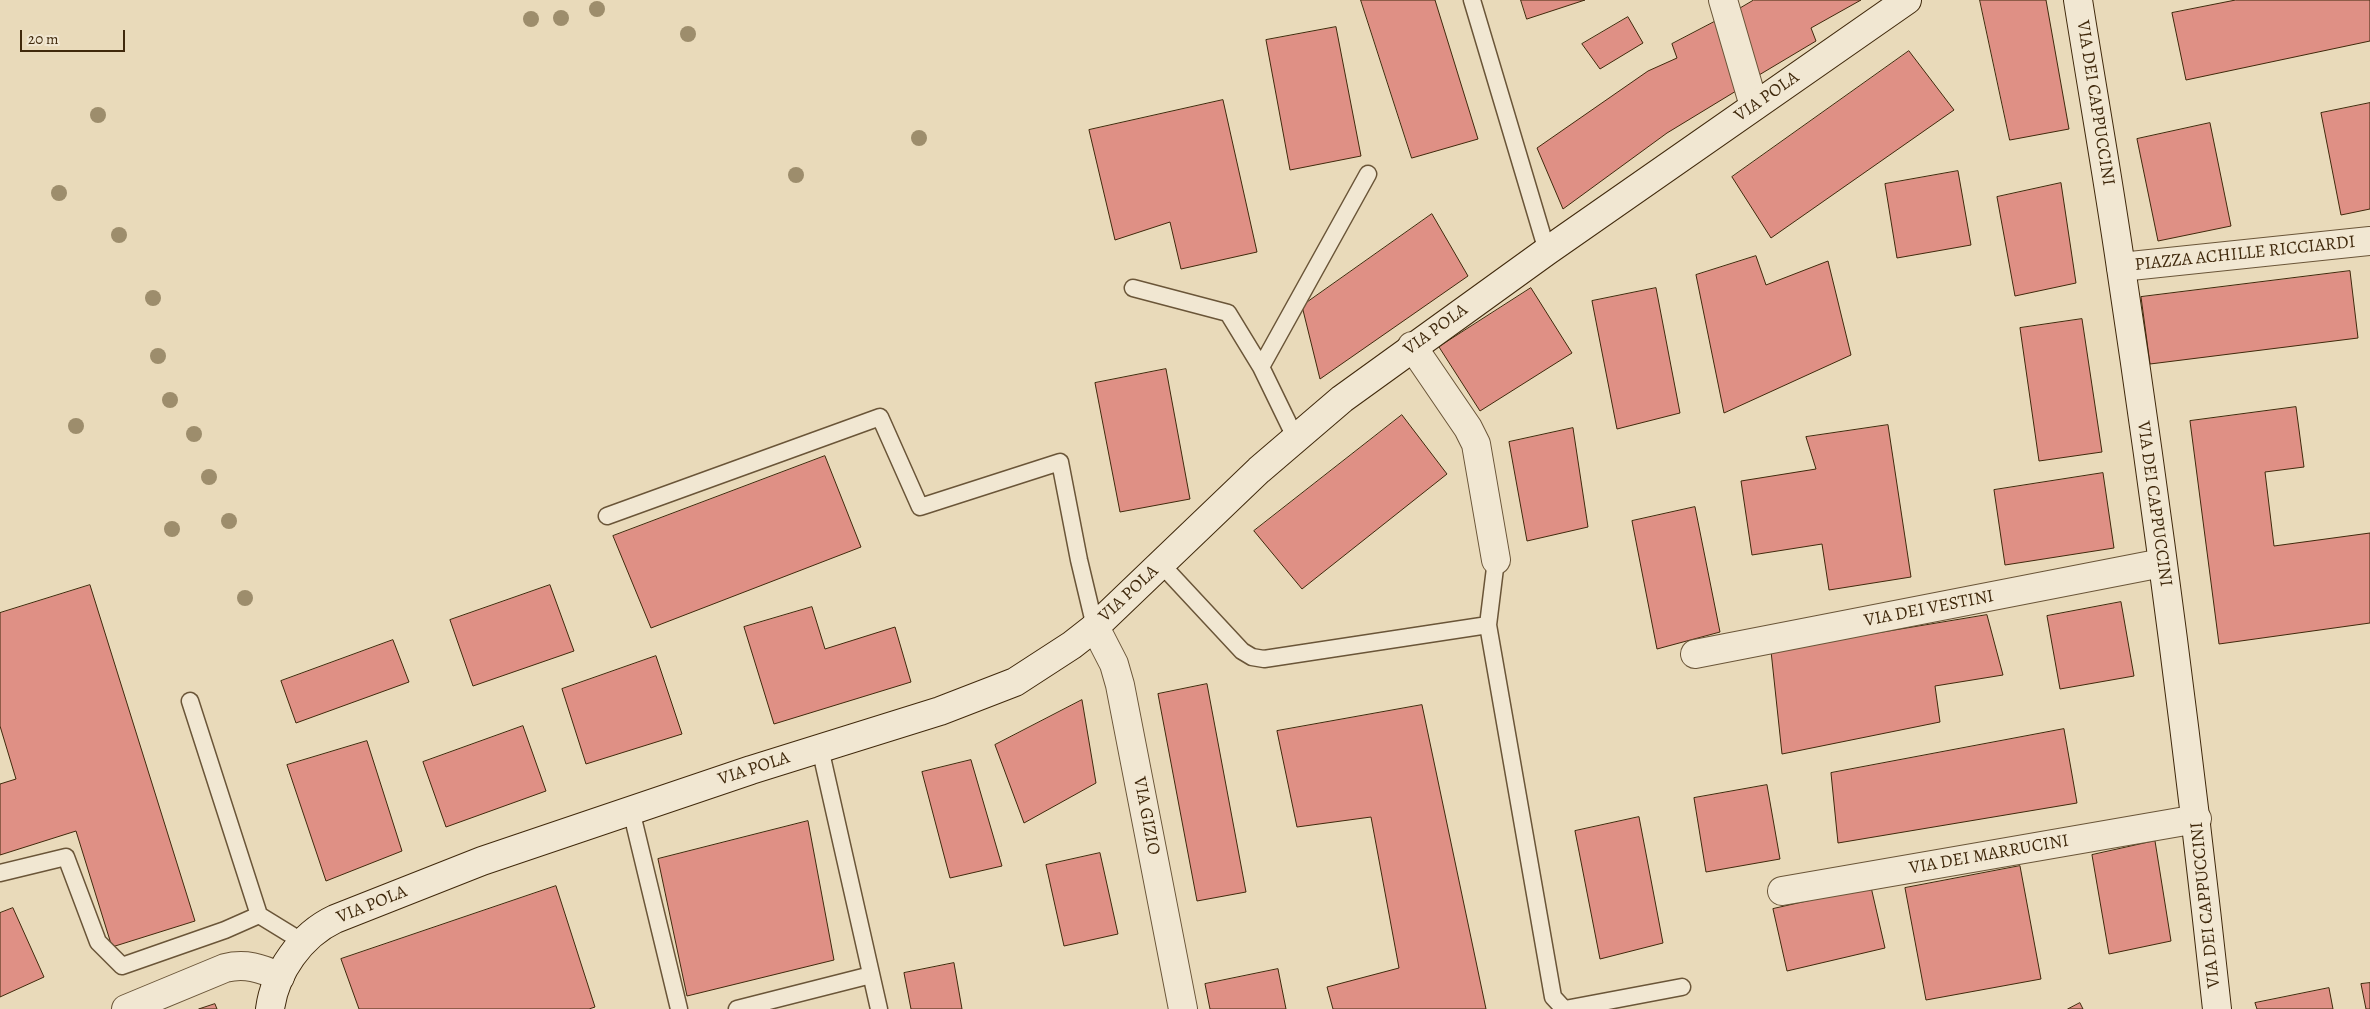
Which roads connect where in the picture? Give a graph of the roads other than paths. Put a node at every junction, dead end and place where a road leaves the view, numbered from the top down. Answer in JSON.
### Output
{"nodes":[{"id":1,"x":1472,"y":0,"type":"edge"},
{"id":2,"x":1723,"y":0,"type":"edge"},
{"id":3,"x":1907,"y":0,"type":"edge"},
{"id":4,"x":2078,"y":0,"type":"edge"},
{"id":5,"x":1754,"y":106,"type":"junction"},
{"id":6,"x":1368,"y":174,"type":"dead end"},
{"id":7,"x":2370,"y":240,"type":"edge"},
{"id":8,"x":1547,"y":251,"type":"junction"},
{"id":9,"x":2121,"y":267,"type":"junction"},
{"id":10,"x":1133,"y":288,"type":"dead end"},
{"id":11,"x":1412,"y":346,"type":"junction"},
{"id":12,"x":1261,"y":367,"type":"junction"},
{"id":13,"x":1295,"y":437,"type":"junction"},
{"id":14,"x":607,"y":516,"type":"dead end"},
{"id":15,"x":1496,"y":560,"type":"joint"},
{"id":16,"x":2162,"y":563,"type":"junction"},
{"id":17,"x":1161,"y":564,"type":"junction"},
{"id":18,"x":1488,"y":625,"type":"junction"},
{"id":19,"x":1095,"y":627,"type":"junction"},
{"id":20,"x":1695,"y":654,"type":"dead end"},
{"id":21,"x":190,"y":702,"type":"dead end"},
{"id":22,"x":820,"y":748,"type":"junction"},
{"id":23,"x":631,"y":810,"type":"junction"},
{"id":24,"x":2197,"y":819,"type":"junction"},
{"id":25,"x":0,"y":873,"type":"edge"},
{"id":26,"x":1782,"y":891,"type":"dead end"},
{"id":27,"x":259,"y":915,"type":"junction"},
{"id":28,"x":303,"y":942,"type":"junction"},
{"id":29,"x":871,"y":975,"type":"junction"},
{"id":30,"x":280,"y":977,"type":"junction"},
{"id":31,"x":1682,"y":987,"type":"dead end"},
{"id":32,"x":126,"y":1009,"type":"edge"},
{"id":33,"x":270,"y":1009,"type":"edge"},
{"id":34,"x":679,"y":1009,"type":"edge"},
{"id":35,"x":737,"y":1009,"type":"edge"},
{"id":36,"x":878,"y":1009,"type":"edge"},
{"id":37,"x":1183,"y":1009,"type":"edge"},
{"id":38,"x":1564,"y":1009,"type":"edge"},
{"id":39,"x":2217,"y":1009,"type":"edge"}],
"edges":[{"from":1,"to":8,"type":"lane"},
{"from":2,"to":5,"type":"street"},
{"from":3,"to":5,"type":"street","name":"VIA POLA"},
{"from":4,"to":9,"type":"street","name":"VIA DEI CAPPUCCINI"},
{"from":5,"to":8,"type":"street","name":"VIA POLA"},
{"from":6,"to":12,"type":"lane"},
{"from":7,"to":9,"type":"street","name":"PIAZZA ACHILLE RICCIARDI"},
{"from":8,"to":11,"type":"street","name":"VIA POLA"},
{"from":9,"to":16,"type":"street","name":"VIA DEI CAPPUCCINI"},
{"from":10,"to":12,"type":"lane"},
{"from":11,"to":13,"type":"street","name":"VIA POLA"},
{"from":11,"to":15,"type":"street"},
{"from":12,"to":13,"type":"lane"},
{"from":13,"to":17,"type":"street","name":"VIA POLA"},
{"from":14,"to":19,"type":"lane"},
{"from":15,"to":18,"type":"lane"},
{"from":16,"to":20,"type":"street","name":"VIA DEI VESTINI"},
{"from":16,"to":24,"type":"street","name":"VIA DEI CAPPUCCINI"},
{"from":17,"to":18,"type":"lane"},
{"from":17,"to":19,"type":"street","name":"VIA POLA"},
{"from":18,"to":38,"type":"lane"},
{"from":19,"to":22,"type":"street","name":"VIA POLA"},
{"from":19,"to":37,"type":"street","name":"VIA GIZIO"},
{"from":21,"to":27,"type":"lane"},
{"from":22,"to":23,"type":"street","name":"VIA POLA"},
{"from":22,"to":29,"type":"lane"},
{"from":23,"to":28,"type":"street","name":"VIA POLA"},
{"from":23,"to":34,"type":"lane"},
{"from":24,"to":26,"type":"street","name":"VIA DEI MARRUCINI"},
{"from":24,"to":39,"type":"street","name":"VIA DEI CAPPUCCINI"},
{"from":25,"to":27,"type":"lane"},
{"from":27,"to":28,"type":"lane"},
{"from":28,"to":30,"type":"street","name":"VIA POLA"},
{"from":29,"to":35,"type":"lane"},
{"from":29,"to":36,"type":"lane"},
{"from":30,"to":32,"type":"street"},
{"from":30,"to":33,"type":"street","name":"VIA POLA"},
{"from":31,"to":38,"type":"lane"}]}
